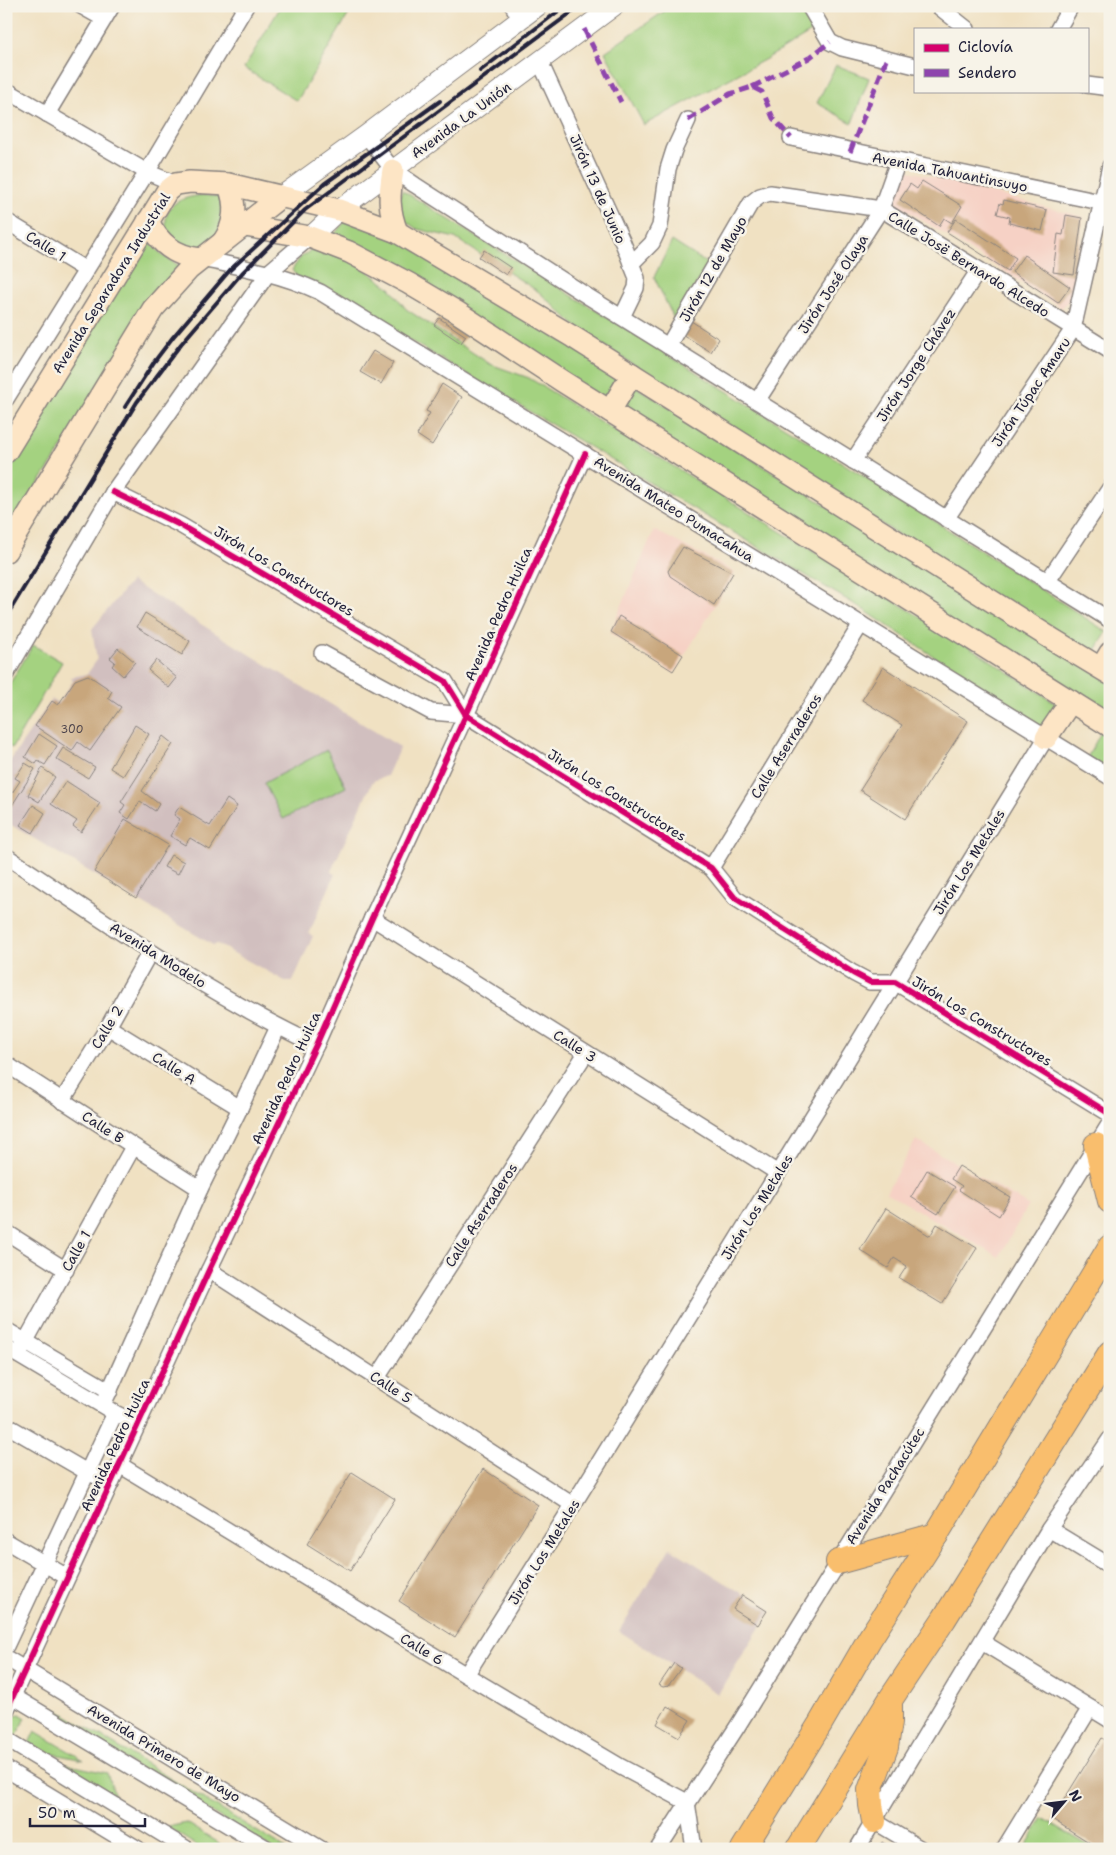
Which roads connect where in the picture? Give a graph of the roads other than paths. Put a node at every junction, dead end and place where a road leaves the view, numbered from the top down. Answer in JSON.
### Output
{"nodes":[{"id":1,"x":81,"y":6,"type":"edge"},
{"id":2,"x":246,"y":6,"type":"edge"},
{"id":3,"x":538,"y":6,"type":"edge"},
{"id":4,"x":614,"y":6,"type":"edge"},
{"id":5,"x":809,"y":6,"type":"edge"},
{"id":6,"x":938,"y":6,"type":"edge"},
{"id":7,"x":1071,"y":6,"type":"edge"},
{"id":8,"x":108,"y":13,"type":"edge"},
{"id":9,"x":516,"y":13,"type":"edge"},
{"id":10,"x":966,"y":28,"type":"edge"},
{"id":11,"x":1059,"y":28,"type":"edge"},
{"id":12,"x":540,"y":62,"type":"junction"},
{"id":13,"x":914,"y":66,"type":"edge"},
{"id":14,"x":1088,"y":85,"type":"edge"},
{"id":15,"x":1110,"y":88,"type":"edge"},
{"id":16,"x":6,"y":90,"type":"edge"},
{"id":17,"x":48,"y":114,"type":"junction"},
{"id":18,"x":688,"y":120,"type":"dead end"},
{"id":19,"x":366,"y":135,"type":"junction"},
{"id":20,"x":790,"y":138,"type":"dead end"},
{"id":21,"x":898,"y":161,"type":"junction"},
{"id":22,"x":1110,"y":166,"type":"edge"},
{"id":23,"x":393,"y":170,"type":"junction"},
{"id":24,"x":147,"y":172,"type":"junction"},
{"id":25,"x":176,"y":184,"type":"junction"},
{"id":26,"x":228,"y":184,"type":"junction"},
{"id":27,"x":760,"y":196,"type":"joint"},
{"id":28,"x":280,"y":197,"type":"junction"},
{"id":29,"x":1105,"y":203,"type":"edge"},
{"id":30,"x":881,"y":209,"type":"junction"},
{"id":31,"x":339,"y":210,"type":"junction"},
{"id":32,"x":6,"y":221,"type":"edge"},
{"id":33,"x":148,"y":221,"type":"junction"},
{"id":34,"x":245,"y":226,"type":"junction"},
{"id":35,"x":397,"y":232,"type":"junction"},
{"id":36,"x":310,"y":237,"type":"junction"},
{"id":37,"x":223,"y":242,"type":"junction"},
{"id":38,"x":200,"y":259,"type":"junction"},
{"id":39,"x":632,"y":264,"type":"junction"},
{"id":40,"x":86,"y":270,"type":"junction"},
{"id":41,"x":979,"y":270,"type":"junction"},
{"id":42,"x":269,"y":272,"type":"junction"},
{"id":43,"x":622,"y":317,"type":"junction"},
{"id":44,"x":1073,"y":328,"type":"junction"},
{"id":45,"x":668,"y":346,"type":"junction"},
{"id":46,"x":1110,"y":351,"type":"edge"},
{"id":47,"x":632,"y":374,"type":"junction"},
{"id":48,"x":6,"y":399,"type":"edge"},
{"id":49,"x":757,"y":401,"type":"junction"},
{"id":50,"x":610,"y":411,"type":"junction"},
{"id":51,"x":6,"y":452,"type":"edge"},
{"id":52,"x":585,"y":454,"type":"junction"},
{"id":53,"x":853,"y":461,"type":"junction"},
{"id":54,"x":1110,"y":488,"type":"edge"},
{"id":55,"x":113,"y":492,"type":"junction"},
{"id":56,"x":946,"y":519,"type":"junction"},
{"id":57,"x":6,"y":551,"type":"edge"},
{"id":58,"x":1047,"y":582,"type":"junction"},
{"id":59,"x":1110,"y":620,"type":"edge"},
{"id":60,"x":861,"y":624,"type":"junction"},
{"id":61,"x":322,"y":652,"type":"dead end"},
{"id":62,"x":1107,"y":665,"type":"edge"},
{"id":63,"x":6,"y":674,"type":"edge"},
{"id":64,"x":1071,"y":701,"type":"junction"},
{"id":65,"x":466,"y":715,"type":"junction"},
{"id":66,"x":1110,"y":726,"type":"edge"},
{"id":67,"x":1046,"y":738,"type":"junction"},
{"id":68,"x":1110,"y":777,"type":"edge"},
{"id":69,"x":6,"y":856,"type":"edge"},
{"id":70,"x":711,"y":868,"type":"junction"},
{"id":71,"x":372,"y":918,"type":"junction"},
{"id":72,"x":150,"y":952,"type":"junction"},
{"id":73,"x":895,"y":982,"type":"junction"},
{"id":74,"x":108,"y":1027,"type":"junction"},
{"id":75,"x":278,"y":1027,"type":"junction"},
{"id":76,"x":316,"y":1045,"type":"junction"},
{"id":77,"x":586,"y":1053,"type":"junction"},
{"id":78,"x":7,"y":1065,"type":"edge"},
{"id":79,"x":62,"y":1101,"type":"junction"},
{"id":80,"x":240,"y":1108,"type":"junction"},
{"id":81,"x":1110,"y":1114,"type":"edge"},
{"id":82,"x":1110,"y":1123,"type":"edge"},
{"id":83,"x":1096,"y":1145,"type":"junction"},
{"id":84,"x":134,"y":1148,"type":"junction"},
{"id":85,"x":778,"y":1173,"type":"junction"},
{"id":86,"x":200,"y":1189,"type":"junction"},
{"id":87,"x":1110,"y":1202,"type":"edge"},
{"id":88,"x":6,"y":1232,"type":"edge"},
{"id":89,"x":1110,"y":1247,"type":"edge"},
{"id":90,"x":66,"y":1270,"type":"junction"},
{"id":91,"x":209,"y":1270,"type":"junction"},
{"id":92,"x":6,"y":1330,"type":"edge"},
{"id":93,"x":25,"y":1341,"type":"junction"},
{"id":94,"x":12,"y":1351,"type":"edge"},
{"id":95,"x":1110,"y":1352,"type":"edge"},
{"id":96,"x":377,"y":1378,"type":"junction"},
{"id":97,"x":110,"y":1391,"type":"junction"},
{"id":98,"x":109,"y":1409,"type":"junction"},
{"id":99,"x":138,"y":1424,"type":"junction"},
{"id":100,"x":6,"y":1425,"type":"edge"},
{"id":101,"x":1110,"y":1439,"type":"edge"},
{"id":102,"x":120,"y":1465,"type":"junction"},
{"id":103,"x":87,"y":1472,"type":"junction"},
{"id":104,"x":111,"y":1483,"type":"junction"},
{"id":105,"x":574,"y":1505,"type":"junction"},
{"id":106,"x":1049,"y":1529,"type":"junction"},
{"id":107,"x":936,"y":1535,"type":"junction"},
{"id":108,"x":6,"y":1541,"type":"edge"},
{"id":109,"x":838,"y":1562,"type":"junction"},
{"id":110,"x":44,"y":1565,"type":"junction"},
{"id":111,"x":1110,"y":1566,"type":"edge"},
{"id":112,"x":67,"y":1577,"type":"junction"},
{"id":113,"x":982,"y":1642,"type":"junction"},
{"id":114,"x":6,"y":1646,"type":"edge"},
{"id":115,"x":6,"y":1658,"type":"edge"},
{"id":116,"x":25,"y":1670,"type":"junction"},
{"id":117,"x":466,"y":1675,"type":"junction"},
{"id":118,"x":10,"y":1694,"type":"edge"},
{"id":119,"x":890,"y":1700,"type":"junction"},
{"id":120,"x":1090,"y":1708,"type":"junction"},
{"id":121,"x":6,"y":1710,"type":"edge"},
{"id":122,"x":1110,"y":1720,"type":"edge"},
{"id":123,"x":6,"y":1740,"type":"edge"},
{"id":124,"x":6,"y":1769,"type":"edge"},
{"id":125,"x":687,"y":1802,"type":"junction"},
{"id":126,"x":874,"y":1821,"type":"junction"},
{"id":127,"x":138,"y":1849,"type":"edge"},
{"id":128,"x":187,"y":1849,"type":"edge"},
{"id":129,"x":268,"y":1849,"type":"edge"},
{"id":130,"x":321,"y":1849,"type":"edge"},
{"id":131,"x":658,"y":1849,"type":"edge"},
{"id":132,"x":694,"y":1849,"type":"edge"},
{"id":133,"x":743,"y":1849,"type":"edge"},
{"id":134,"x":798,"y":1849,"type":"edge"},
{"id":135,"x":857,"y":1849,"type":"edge"},
{"id":136,"x":921,"y":1849,"type":"edge"},
{"id":137,"x":1004,"y":1849,"type":"edge"}],
"edges":[{"from":1,"to":8,"type":"street"},
{"from":2,"to":24,"type":"street","name":"Avenida Separadora Industrial"},
{"from":3,"to":9,"type":"street"},
{"from":4,"to":12,"type":"street","name":"Avenida La Unión"},
{"from":5,"to":13,"type":"street"},
{"from":6,"to":10,"type":"street"},
{"from":7,"to":11,"type":"street"},
{"from":8,"to":17,"type":"street"},
{"from":9,"to":19,"type":"street"},
{"from":12,"to":23,"type":"street","name":"Avenida La Unión"},
{"from":12,"to":39,"type":"street","name":"Jirón 13 de Junio"},
{"from":14,"to":15,"type":"street"},
{"from":16,"to":17,"type":"street"},
{"from":17,"to":24,"type":"street"},
{"from":18,"to":39,"type":"street"},
{"from":19,"to":23,"type":"street"},
{"from":19,"to":28,"type":"street"},
{"from":20,"to":21,"type":"street","name":"Avenida Tahuantinsuyo"},
{"from":21,"to":29,"type":"street","name":"Avenida Tahuantinsuyo"},
{"from":21,"to":30,"type":"street","name":"Jirón José Olaya"},
{"from":22,"to":29,"type":"street","name":"Jirón Túpac Amaru"},
{"from":23,"to":31,"type":"street","name":"Avenida La Unión"},
{"from":23,"to":35,"type":"main road"},
{"from":23,"to":43,"type":"street"},
{"from":24,"to":25,"type":"street"},
{"from":24,"to":40,"type":"street","name":"Avenida Separadora Industrial"},
{"from":25,"to":26,"type":"main road","name":"Avenida Separadora Industrial"},
{"from":25,"to":33,"type":"main road","name":"Avenida Separadora Industrial"},
{"from":26,"to":28,"type":"main road","name":"Avenida Separadora Industrial"},
{"from":26,"to":37,"type":"main road"},
{"from":27,"to":30,"type":"street","name":"Calle Josë Bernardo Alcedo"},
{"from":27,"to":45,"type":"street","name":"Jirón 12 de Mayo"},
{"from":28,"to":31,"type":"main road"},
{"from":28,"to":34,"type":"main road"},
{"from":29,"to":44,"type":"street","name":"Jirón Túpac Amaru"},
{"from":30,"to":41,"type":"street","name":"Calle Josë Bernardo Alcedo"},
{"from":30,"to":49,"type":"street","name":"Jirón José Olaya"},
{"from":31,"to":35,"type":"main road"},
{"from":31,"to":36,"type":"street","name":"Avenida La Unión"},
{"from":32,"to":40,"type":"street","name":"Calle 1"},
{"from":33,"to":38,"type":"main road"},
{"from":33,"to":51,"type":"main road","name":"Avenida Separadora Industrial"},
{"from":34,"to":36,"type":"main road"},
{"from":34,"to":37,"type":"main road"},
{"from":35,"to":47,"type":"main road"},
{"from":36,"to":42,"type":"street"},
{"from":36,"to":50,"type":"main road"},
{"from":37,"to":38,"type":"main road"},
{"from":38,"to":42,"type":"street","name":"Avenida Mateo Pumacahua"},
{"from":38,"to":57,"type":"main road"},
{"from":39,"to":43,"type":"street","name":"Jirón 13 de Junio"},
{"from":40,"to":48,"type":"street","name":"Avenida Separadora Industrial"},
{"from":41,"to":44,"type":"street","name":"Calle Josë Bernardo Alcedo"},
{"from":41,"to":53,"type":"street","name":"Jirón Jorge Chávez"},
{"from":42,"to":52,"type":"street","name":"Avenida Mateo Pumacahua"},
{"from":42,"to":55,"type":"street"},
{"from":43,"to":45,"type":"street"},
{"from":44,"to":46,"type":"street","name":"Calle Josë Bernardo Alcedo"},
{"from":44,"to":56,"type":"street","name":"Jirón Túpac Amaru"},
{"from":45,"to":49,"type":"street"},
{"from":47,"to":50,"type":"main road"},
{"from":47,"to":62,"type":"main road"},
{"from":49,"to":53,"type":"street"},
{"from":50,"to":64,"type":"main road"},
{"from":52,"to":60,"type":"street","name":"Avenida Mateo Pumacahua"},
{"from":52,"to":65,"type":"street","name":"Avenida Pedro Huilca"},
{"from":53,"to":56,"type":"street"},
{"from":54,"to":58,"type":"street"},
{"from":55,"to":63,"type":"street"},
{"from":55,"to":65,"type":"street","name":"Jirón Los Constructores"},
{"from":56,"to":58,"type":"street"},
{"from":58,"to":59,"type":"street"},
{"from":60,"to":67,"type":"street","name":"Avenida Mateo Pumacahua"},
{"from":60,"to":70,"type":"street","name":"Calle Aserraderos"},
{"from":61,"to":65,"type":"street"},
{"from":64,"to":66,"type":"main road"},
{"from":64,"to":67,"type":"main road"},
{"from":65,"to":70,"type":"street","name":"Jirón Los Constructores"},
{"from":65,"to":71,"type":"street","name":"Avenida Pedro Huilca"},
{"from":67,"to":68,"type":"street","name":"Avenida Mateo Pumacahua"},
{"from":67,"to":73,"type":"street","name":"Jirón Los Metales"},
{"from":69,"to":72,"type":"street","name":"Avenida Modelo"},
{"from":70,"to":73,"type":"street","name":"Jirón Los Constructores"},
{"from":71,"to":76,"type":"street","name":"Avenida Pedro Huilca"},
{"from":71,"to":77,"type":"street","name":"Calle 3"},
{"from":72,"to":74,"type":"street","name":"Calle 2"},
{"from":72,"to":75,"type":"street","name":"Avenida Modelo"},
{"from":73,"to":81,"type":"street","name":"Jirón Los Constructores"},
{"from":73,"to":85,"type":"street","name":"Jirón Los Metales"},
{"from":74,"to":79,"type":"street","name":"Calle 2"},
{"from":74,"to":80,"type":"street","name":"Calle A"},
{"from":75,"to":76,"type":"street","name":"Avenida Modelo"},
{"from":75,"to":80,"type":"street"},
{"from":76,"to":91,"type":"street","name":"Avenida Pedro Huilca"},
{"from":77,"to":85,"type":"street","name":"Calle 3"},
{"from":77,"to":96,"type":"street","name":"Calle Aserraderos"},
{"from":78,"to":79,"type":"street","name":"Calle B"},
{"from":79,"to":84,"type":"street","name":"Calle B"},
{"from":80,"to":86,"type":"street"},
{"from":82,"to":83,"type":"street","name":"Avenida Pachacútec"},
{"from":83,"to":87,"type":"main road"},
{"from":83,"to":109,"type":"street","name":"Avenida Pachacútec"},
{"from":84,"to":86,"type":"street","name":"Calle B"},
{"from":84,"to":90,"type":"street","name":"Calle 1"},
{"from":85,"to":105,"type":"street","name":"Jirón Los Metales"},
{"from":86,"to":97,"type":"street"},
{"from":88,"to":90,"type":"street"},
{"from":89,"to":107,"type":"main road"},
{"from":90,"to":93,"type":"street","name":"Calle 1"},
{"from":91,"to":96,"type":"street","name":"Calle 5"},
{"from":91,"to":99,"type":"street","name":"Avenida Pedro Huilca"},
{"from":92,"to":93,"type":"street"},
{"from":93,"to":94,"type":"street","name":"Calle 1"},
{"from":93,"to":97,"type":"street"},
{"from":94,"to":98,"type":"street"},
{"from":95,"to":119,"type":"main road"},
{"from":96,"to":105,"type":"street","name":"Calle 5"},
{"from":97,"to":98,"type":"street"},
{"from":98,"to":99,"type":"street"},
{"from":98,"to":103,"type":"street"},
{"from":99,"to":102,"type":"street","name":"Avenida Pedro Huilca"},
{"from":100,"to":103,"type":"street"},
{"from":101,"to":106,"type":"street"},
{"from":102,"to":104,"type":"street","name":"Avenida Pedro Huilca"},
{"from":102,"to":117,"type":"street","name":"Calle 6"},
{"from":103,"to":104,"type":"street"},
{"from":103,"to":110,"type":"street"},
{"from":104,"to":112,"type":"street","name":"Avenida Pedro Huilca"},
{"from":105,"to":117,"type":"street","name":"Jirón Los Metales"},
{"from":106,"to":111,"type":"street"},
{"from":106,"to":113,"type":"street"},
{"from":107,"to":109,"type":"main road"},
{"from":107,"to":133,"type":"main road"},
{"from":108,"to":110,"type":"street"},
{"from":109,"to":125,"type":"street","name":"Avenida Pachacútec"},
{"from":110,"to":112,"type":"street"},
{"from":110,"to":114,"type":"street"},
{"from":112,"to":116,"type":"street","name":"Avenida Pedro Huilca"},
{"from":113,"to":120,"type":"street"},
{"from":113,"to":126,"type":"street"},
{"from":115,"to":116,"type":"street","name":"Avenida Primero de Mayo"},
{"from":116,"to":118,"type":"street","name":"Avenida Pedro Huilca"},
{"from":116,"to":130,"type":"street","name":"Avenida Primero de Mayo"},
{"from":117,"to":125,"type":"street","name":"Calle 6"},
{"from":118,"to":121,"type":"street","name":"Avenida Pedro Huilca"},
{"from":118,"to":129,"type":"street","name":"Avenida Primero de Mayo"},
{"from":119,"to":126,"type":"main road"},
{"from":119,"to":134,"type":"main road"},
{"from":120,"to":122,"type":"street"},
{"from":120,"to":137,"type":"street"},
{"from":123,"to":128,"type":"street"},
{"from":124,"to":127,"type":"street"},
{"from":125,"to":131,"type":"street","name":"Avenida Pachacútec"},
{"from":125,"to":132,"type":"street"},
{"from":126,"to":135,"type":"street"},
{"from":126,"to":136,"type":"street"}]}
